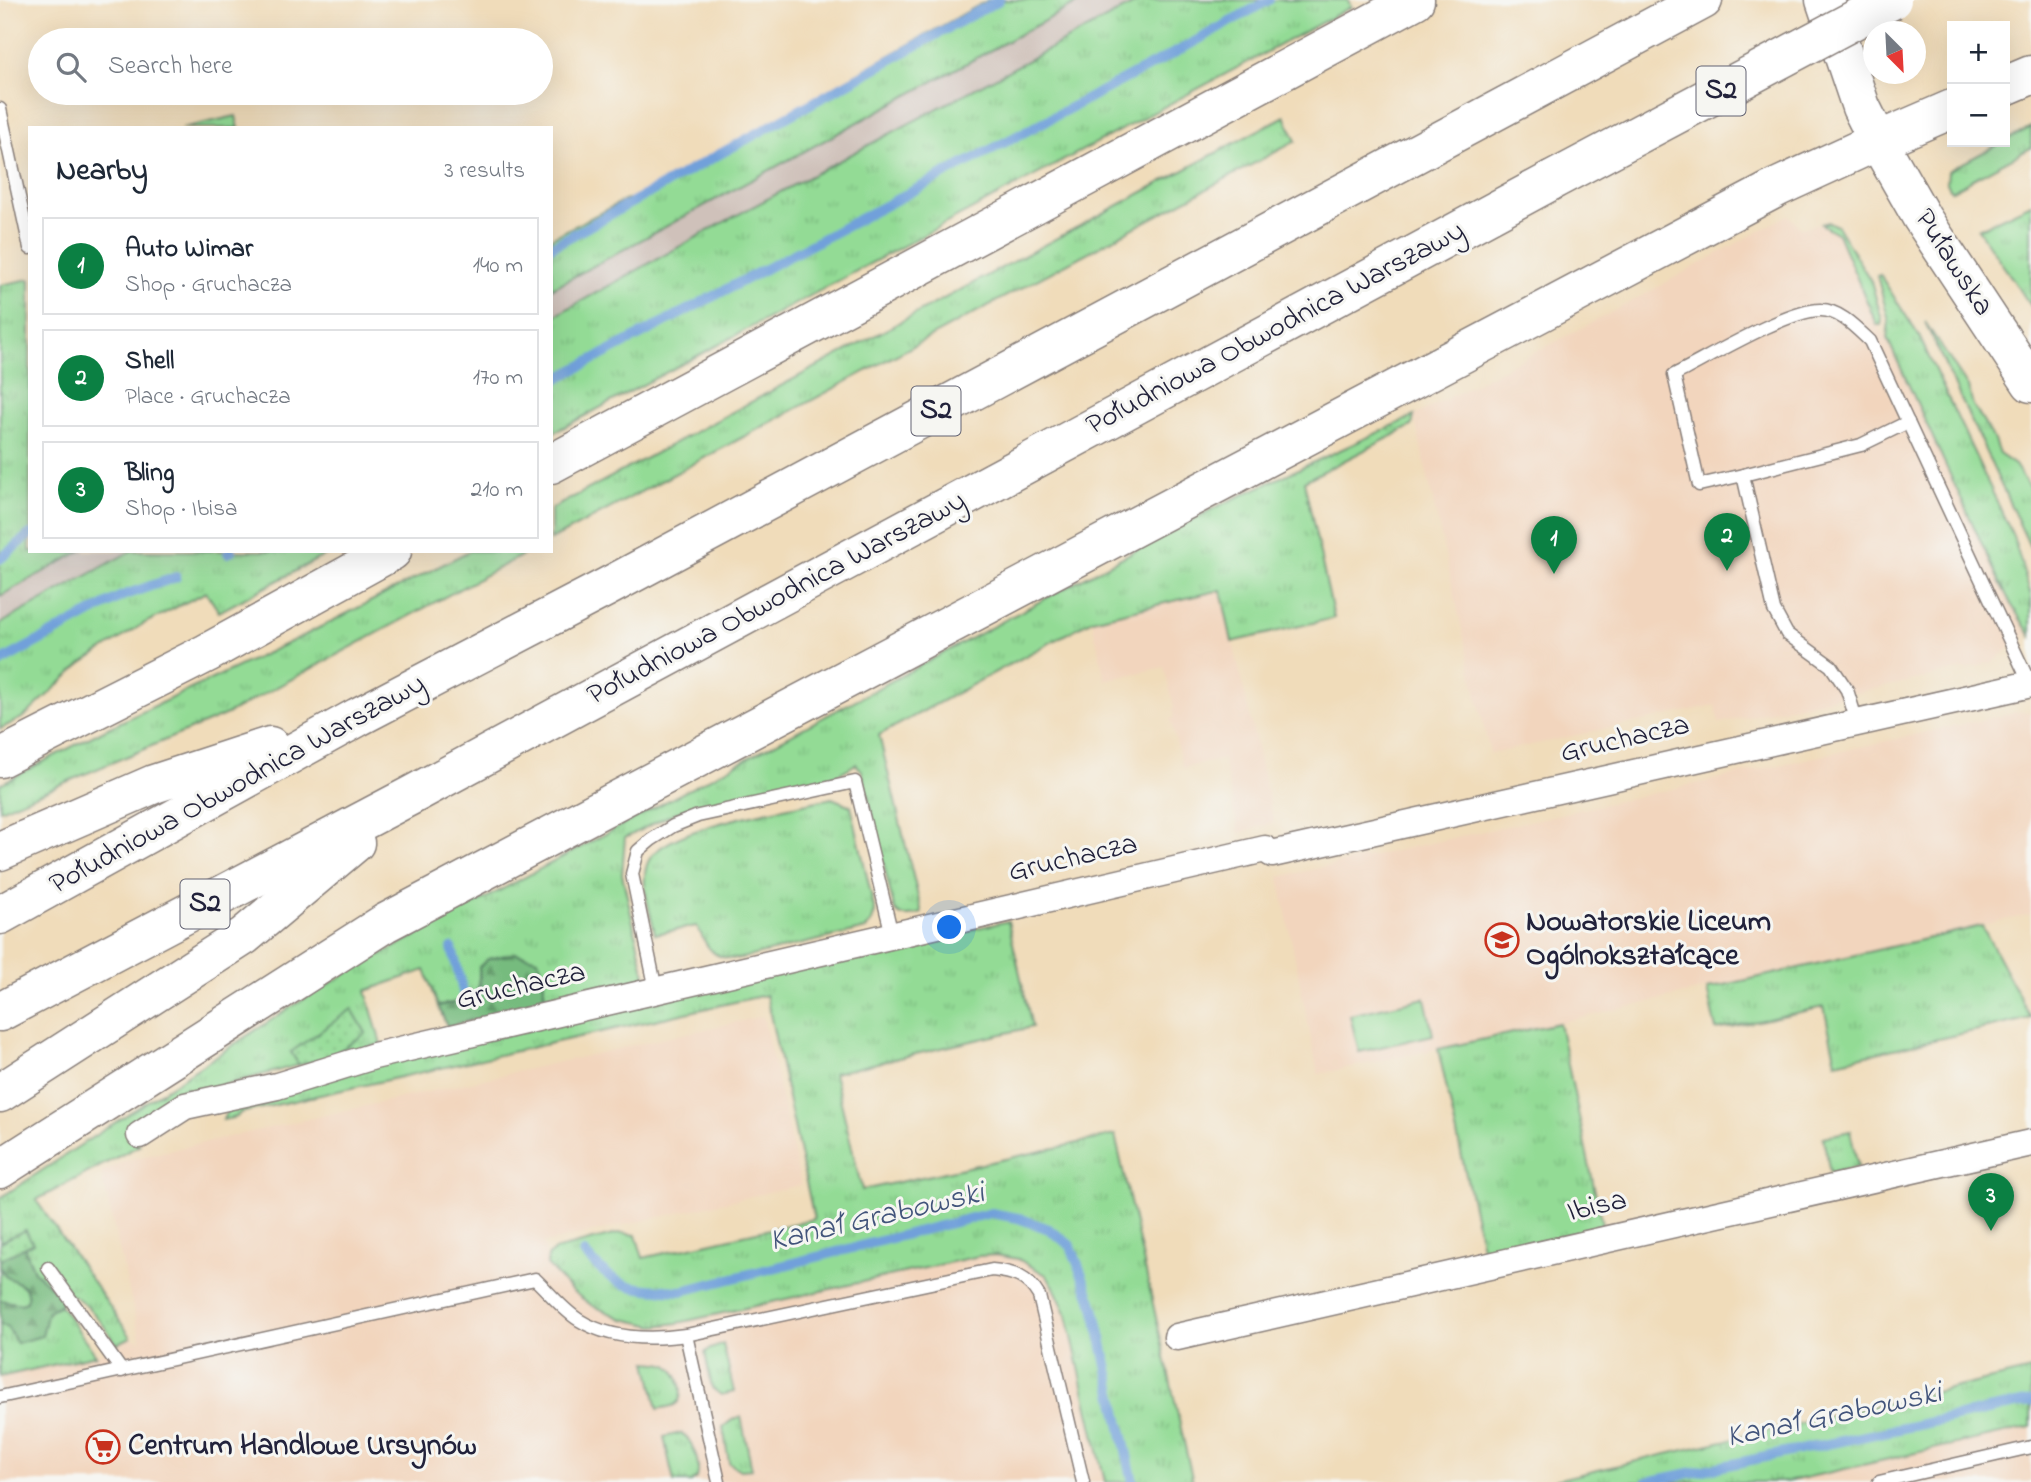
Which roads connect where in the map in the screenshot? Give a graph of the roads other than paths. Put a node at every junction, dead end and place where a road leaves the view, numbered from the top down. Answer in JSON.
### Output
{"nodes":[{"id":1,"x":1415,"y":0,"type":"edge"},
{"id":2,"x":1703,"y":0,"type":"edge"},
{"id":3,"x":1825,"y":0,"type":"edge"},
{"id":4,"x":1892,"y":0,"type":"edge"},
{"id":5,"x":2031,"y":75,"type":"edge"},
{"id":6,"x":2010,"y":84,"type":"edge"},
{"id":7,"x":0,"y":109,"type":"edge"},
{"id":8,"x":1947,"y":111,"type":"edge"},
{"id":9,"x":1878,"y":141,"type":"junction"},
{"id":10,"x":28,"y":239,"type":"edge"},
{"id":11,"x":2031,"y":383,"type":"edge"},
{"id":12,"x":1908,"y":422,"type":"junction"},
{"id":13,"x":553,"y":463,"type":"edge"},
{"id":14,"x":1742,"y":475,"type":"junction"},
{"id":15,"x":388,"y":553,"type":"edge"},
{"id":16,"x":2030,"y":684,"type":"edge"},
{"id":17,"x":358,"y":717,"type":"junction"},
{"id":18,"x":1857,"y":722,"type":"junction"},
{"id":19,"x":0,"y":758,"type":"edge"},
{"id":20,"x":410,"y":796,"type":"junction"},
{"id":21,"x":0,"y":851,"type":"edge"},
{"id":22,"x":0,"y":915,"type":"edge"},
{"id":23,"x":892,"y":934,"type":"junction"},
{"id":24,"x":656,"y":989,"type":"junction"},
{"id":25,"x":0,"y":1012,"type":"edge"},
{"id":26,"x":0,"y":1093,"type":"edge"},
{"id":27,"x":140,"y":1135,"type":"dead end"},
{"id":28,"x":2031,"y":1143,"type":"edge"},
{"id":29,"x":0,"y":1169,"type":"edge"},
{"id":30,"x":48,"y":1268,"type":"dead end"},
{"id":31,"x":686,"y":1335,"type":"junction"},
{"id":32,"x":1177,"y":1337,"type":"dead end"},
{"id":33,"x":122,"y":1371,"type":"junction"},
{"id":34,"x":0,"y":1397,"type":"edge"},
{"id":35,"x":2031,"y":1447,"type":"edge"},
{"id":36,"x":719,"y":1482,"type":"edge"},
{"id":37,"x":1083,"y":1482,"type":"edge"},
{"id":38,"x":1879,"y":1482,"type":"edge"}],
"edges":[{"from":1,"to":13,"type":"main road"},
{"from":2,"to":17,"type":"main road","name":"Południowa Obwodnica Warszawy","number":"S2"},
{"from":3,"to":9,"type":"main road","name":"Puławska"},
{"from":4,"to":20,"type":"main road","name":"Południowa Obwodnica Warszawy","number":"S2","bridge":true},
{"from":5,"to":6,"type":"main road"},
{"from":7,"to":10,"type":"lane"},
{"from":8,"to":9,"type":"main road"},
{"from":9,"to":11,"type":"main road","name":"Puławska"},
{"from":9,"to":29,"type":"main road"},
{"from":12,"to":14,"type":"lane"},
{"from":12,"to":14,"type":"lane"},
{"from":12,"to":16,"type":"lane"},
{"from":14,"to":18,"type":"lane"},
{"from":15,"to":19,"type":"main road"},
{"from":16,"to":18,"type":"street","name":"Gruchacza"},
{"from":17,"to":21,"type":"main road"},
{"from":17,"to":22,"type":"main road","name":"Południowa Obwodnica Warszawy","number":"S2"},
{"from":18,"to":23,"type":"street","name":"Gruchacza"},
{"from":20,"to":25,"type":"main road","name":"Południowa Obwodnica Warszawy","number":"S2"},
{"from":20,"to":26,"type":"main road"},
{"from":23,"to":24,"type":"street","name":"Gruchacza"},
{"from":23,"to":24,"type":"lane"},
{"from":24,"to":27,"type":"street","name":"Gruchacza"},
{"from":28,"to":32,"type":"street","name":"Ibisa"},
{"from":30,"to":33,"type":"lane"},
{"from":31,"to":33,"type":"lane"},
{"from":31,"to":36,"type":"lane"},
{"from":31,"to":37,"type":"lane"},
{"from":33,"to":34,"type":"lane"},
{"from":35,"to":38,"type":"lane"}]}
